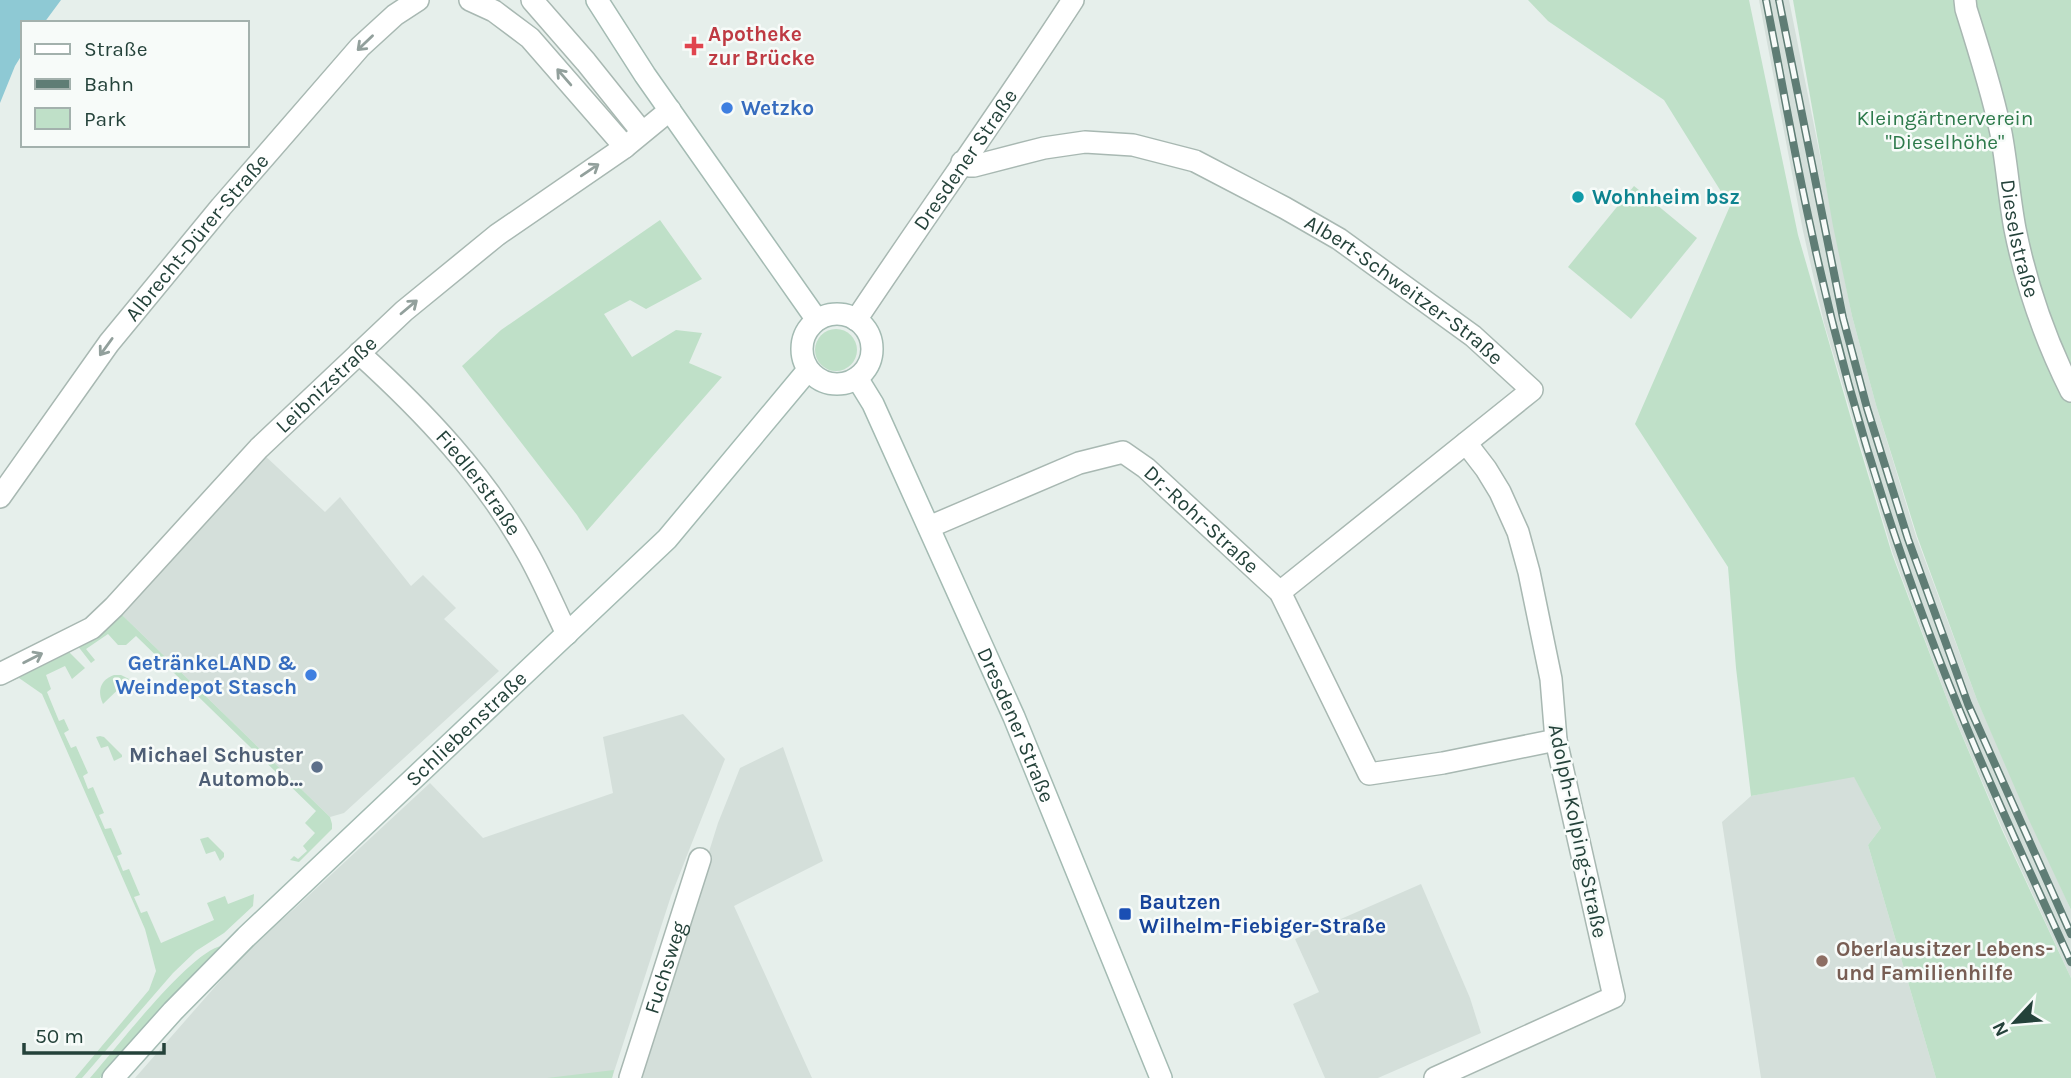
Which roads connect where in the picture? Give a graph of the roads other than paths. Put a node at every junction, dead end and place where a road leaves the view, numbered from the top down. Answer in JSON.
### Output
{"nodes":[{"id":1,"x":418,"y":0,"type":"edge"},
{"id":2,"x":470,"y":0,"type":"edge"},
{"id":3,"x":532,"y":0,"type":"edge"},
{"id":4,"x":597,"y":0,"type":"edge"},
{"id":5,"x":1073,"y":0,"type":"edge"},
{"id":6,"x":1965,"y":0,"type":"edge"},
{"id":7,"x":670,"y":110,"type":"junction"},
{"id":8,"x":642,"y":132,"type":"junction"},
{"id":9,"x":625,"y":147,"type":"junction"},
{"id":10,"x":962,"y":162,"type":"junction"},
{"id":11,"x":817,"y":320,"type":"junction"},
{"id":12,"x":856,"y":320,"type":"junction"},
{"id":13,"x":359,"y":353,"type":"junction"},
{"id":14,"x":808,"y":370,"type":"junction"},
{"id":15,"x":857,"y":378,"type":"junction"},
{"id":16,"x":2071,"y":391,"type":"edge"},
{"id":17,"x":1466,"y":443,"type":"junction"},
{"id":18,"x":0,"y":497,"type":"edge"},
{"id":19,"x":929,"y":527,"type":"junction"},
{"id":20,"x":1280,"y":592,"type":"junction"},
{"id":21,"x":567,"y":634,"type":"junction"},
{"id":22,"x":0,"y":674,"type":"edge"},
{"id":23,"x":1556,"y":740,"type":"junction"},
{"id":24,"x":700,"y":859,"type":"dead end"},
{"id":25,"x":113,"y":1078,"type":"edge"},
{"id":26,"x":630,"y":1078,"type":"edge"},
{"id":27,"x":1161,"y":1078,"type":"edge"},
{"id":28,"x":1435,"y":1078,"type":"edge"}],
"edges":[{"from":1,"to":18,"type":"street","name":"Albrecht-Dürer-Straße","one_way":true},
{"from":9,"to":2,"type":"street","one_way":true},
{"from":3,"to":8,"type":"street"},
{"from":4,"to":7,"type":"street"},
{"from":5,"to":10,"type":"street","name":"Dresdener Straße"},
{"from":6,"to":16,"type":"street","name":"Dieselstraße"},
{"from":7,"to":8,"type":"street","name":"Leibnizstraße"},
{"from":7,"to":11,"type":"street"},
{"from":8,"to":9,"type":"street","name":"Leibnizstraße"},
{"from":13,"to":9,"type":"street","name":"Leibnizstraße","one_way":true},
{"from":10,"to":12,"type":"street","name":"Dresdener Straße"},
{"from":10,"to":17,"type":"street","name":"Albert-Schweitzer-Straße"},
{"from":11,"to":12,"type":"street"},
{"from":11,"to":14,"type":"street"},
{"from":12,"to":15,"type":"street"},
{"from":13,"to":21,"type":"street","name":"Fiedlerstraße"},
{"from":22,"to":13,"type":"street","name":"Leibnizstraße","one_way":true},
{"from":14,"to":15,"type":"street"},
{"from":14,"to":21,"type":"street","name":"Schliebenstraße"},
{"from":15,"to":19,"type":"street","name":"Dresdener Straße"},
{"from":17,"to":20,"type":"street","name":"Albert-Schweitzer-Straße"},
{"from":17,"to":23,"type":"street","name":"Adolph-Kolping-Straße"},
{"from":19,"to":20,"type":"street","name":"Dr.-Rohr-Straße"},
{"from":19,"to":27,"type":"street","name":"Dresdener Straße"},
{"from":20,"to":23,"type":"street","name":"Dr.-Rohr-Straße"},
{"from":21,"to":25,"type":"street","name":"Schliebenstraße"},
{"from":23,"to":28,"type":"street","name":"Adolph-Kolping-Straße"},
{"from":24,"to":26,"type":"street","name":"Fuchsweg"}]}
